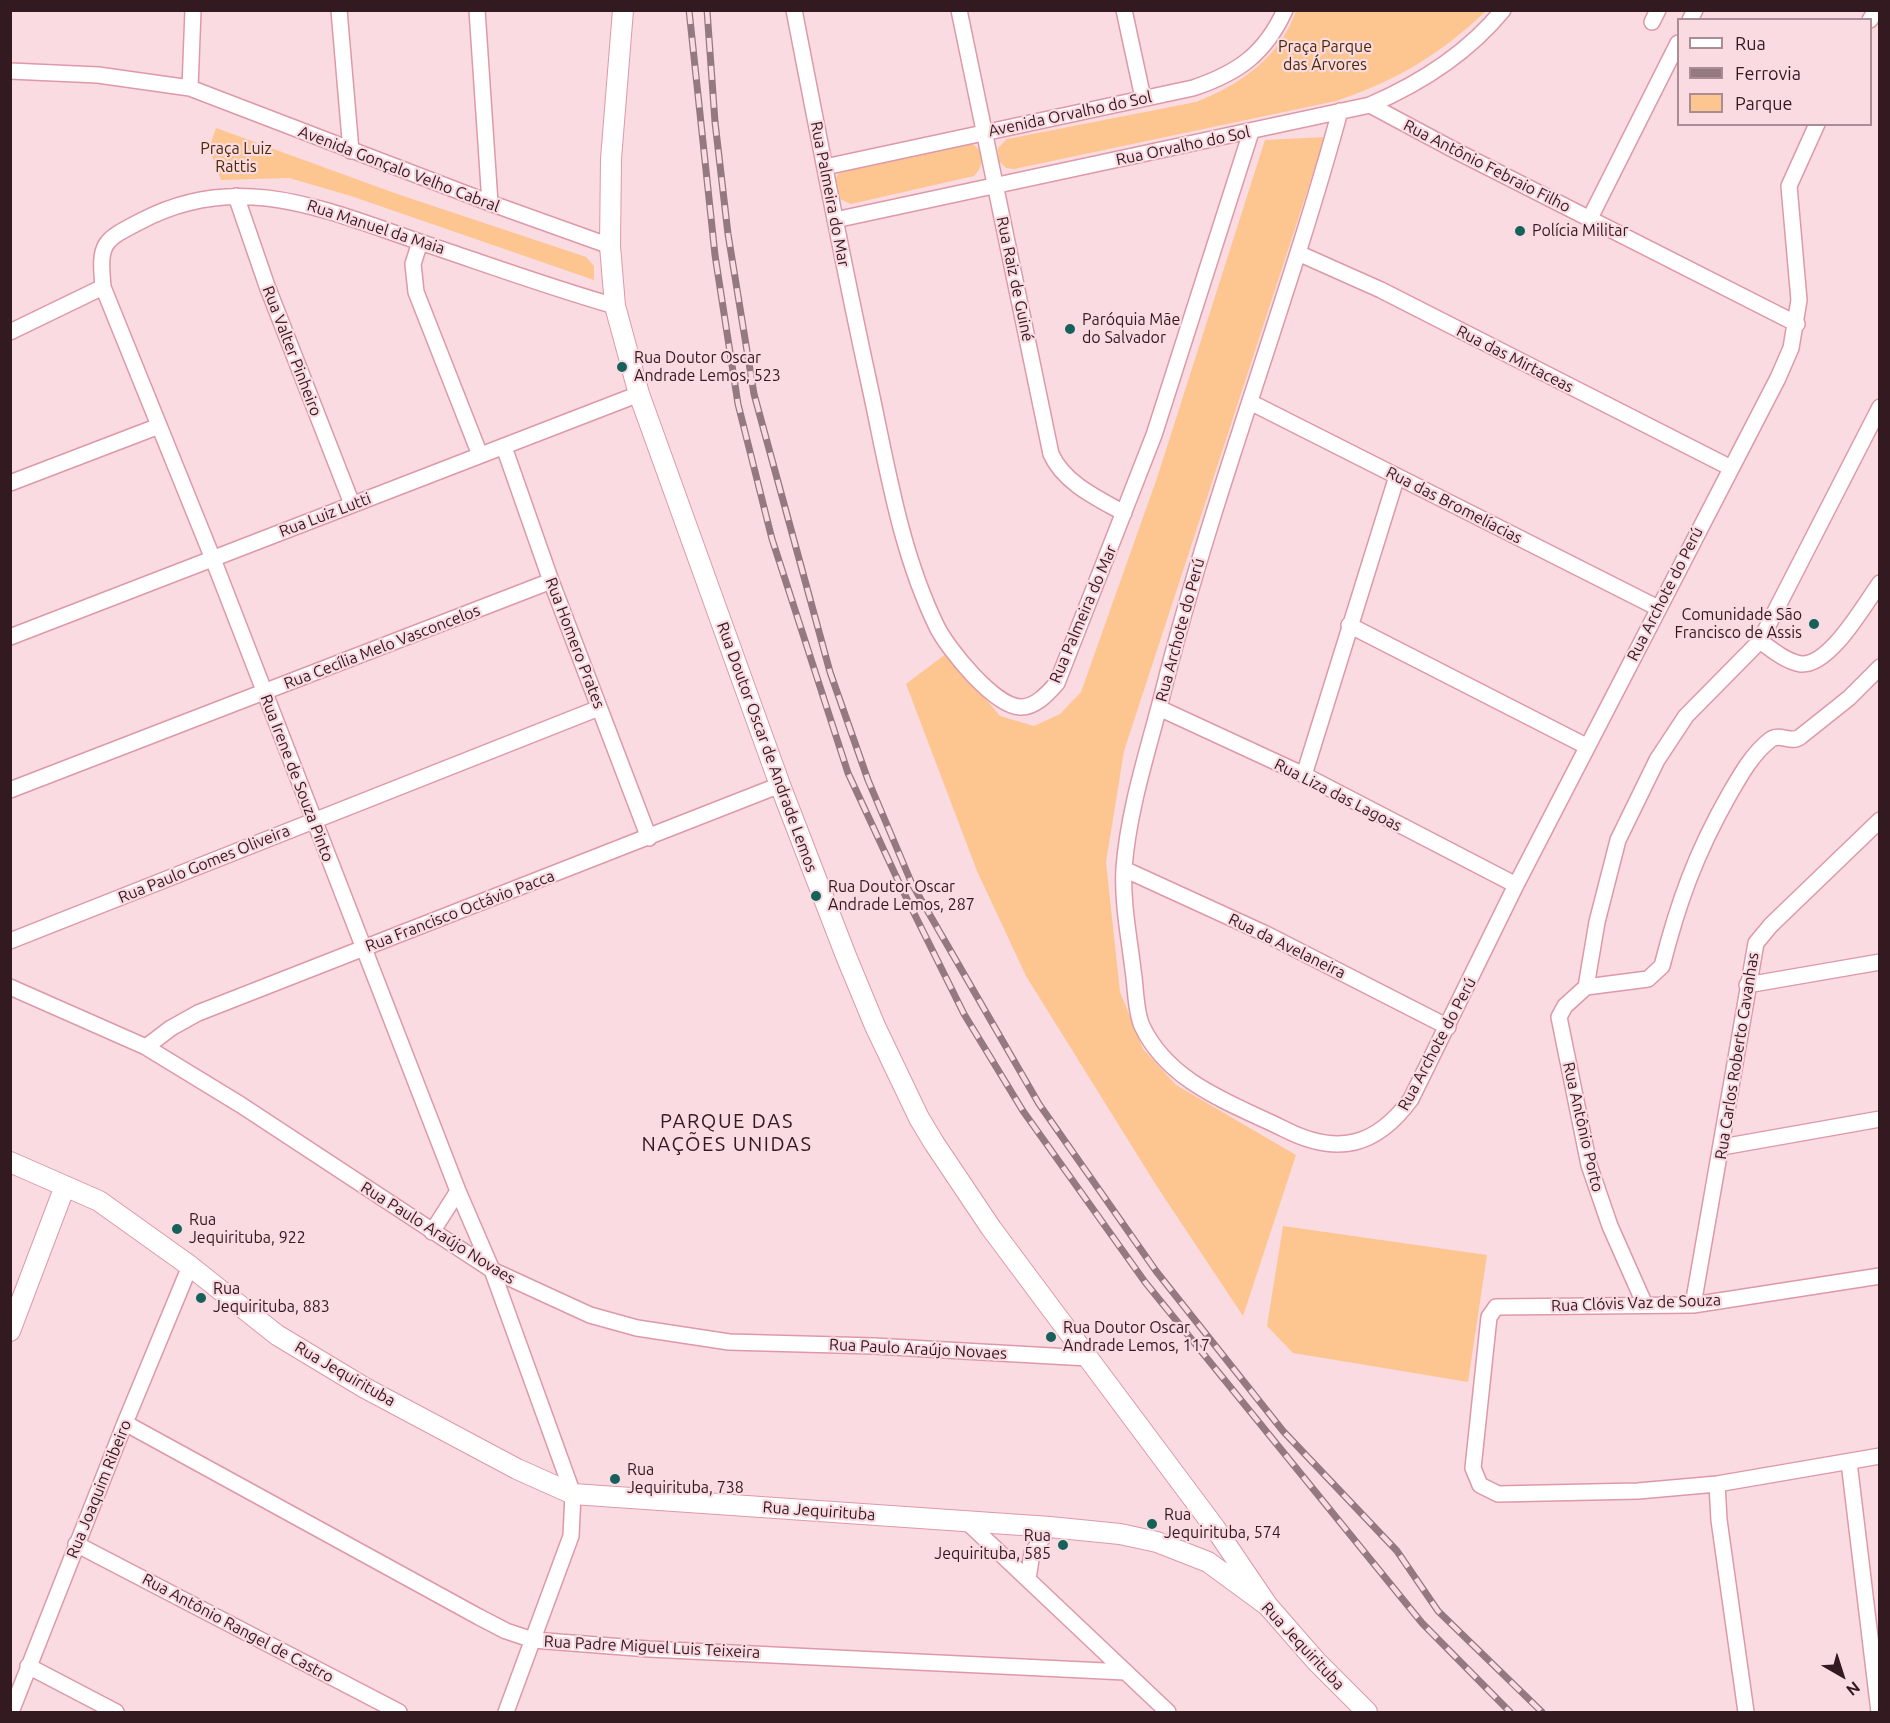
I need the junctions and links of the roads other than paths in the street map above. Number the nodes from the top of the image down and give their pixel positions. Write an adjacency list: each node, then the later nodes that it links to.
1 (193, 10): 12 (street)
2 (339, 10): 19 (street)
3 (477, 10): 23 (street)
4 (623, 10): 27 (street, Rua Doutor Oscar de Andrade Lemos)
5 (794, 10): 20 (street, Rua Palmeira do Mar)
6 (959, 10): 17 (street, Rua Raiz de Guiné)
7 (1124, 10): 13 (street)
8 (1285, 10): 13 (street, Avenida Orvalho do Sol)
9 (1503, 10): 14 (street, Rua Orvalho do Sol)
10 (1677, 45): 24 (street)
11 (10, 71): 12 (street, Avenida Gonçalo Velho Cabral)
12 (190, 88): 19 (street, Avenida Gonçalo Velho Cabral)
13 (1143, 98): 17 (street, Avenida Orvalho do Sol)
14 (1370, 105): 15 (street, Rua Orvalho do Sol); 24 (street, Rua Antônio Febraio Filho)
15 (1340, 111): 18 (street, Rua Orvalho do Sol); 28 (street, Rua Archote do Perú)
16 (1815, 126): 31 (street, Rua Archote do Perú)
17 (984, 132): 20 (street, Avenida Orvalho do Sol); 21 (street, Rua Raiz de Guiné)
18 (1251, 132): 21 (street, Rua Orvalho do Sol); 43 (street, Rua Palmeira do Mar)
19 (351, 151): 23 (street, Avenida Gonçalo Velho Cabral)
20 (825, 167): 25 (street, Rua Palmeira do Mar)
21 (995, 186): 25 (street, Rua Orvalho do Sol); 43 (street, Rua Raiz de Guiné)
22 (236, 196): 26 (street, Rua Manuel da Maia); 29 (street, Rua Manuel da Maia); 42 (street, Rua Valter Pinheiro)
23 (490, 204): 27 (street, Avenida Gonçalo Velho Cabral)
24 (1590, 218): 31 (street, Rua Antônio Febraio Filho)
25 (835, 220): 43 (street, Rua Palmeira do Mar)
26 (420, 242): 30 (street, Rua Manuel da Maia); 38 (street)
27 (610, 246): 30 (street, Rua Doutor Oscar de Andrade Lemos)
28 (1298, 253): 34 (street, Rua Archote do Perú); 39 (street, Rua das Mirtaceas)
29 (102, 287): 32 (street); 36 (street, Rua Irene de Souza Pinto)
30 (615, 306): 33 (street, Rua Doutor Oscar de Andrade Lemos)
31 (1797, 324): 39 (street, Rua Archote do Perú)
32 (10, 332)
33 (639, 394): 37 (street, Rua Luiz Lutti); 57 (street, Rua Doutor Oscar de Andrade Lemos)
34 (1250, 402): 40 (street, Rua das Bromelíacias); 54 (street, Rua Archote do Perú)
35 (1880, 407): 50 (street)
36 (159, 426): 41 (street); 44 (street, Rua Irene de Souza Pinto)
37 (504, 447): 38 (street, Rua Luiz Lutti); 45 (street, Rua Homero Prates)
38 (480, 455): 42 (street, Rua Luiz Lutti)
39 (1731, 468): 47 (street, Rua Archote do Perú)
40 (1397, 476): 47 (street, Rua das Bromelíacias); 48 (street)
41 (10, 483)
42 (352, 504): 44 (street, Rua Luiz Lutti)
43 (1124, 513)
44 (213, 559): 49 (street, Rua Luiz Lutti); 52 (street, Rua Irene de Souza Pinto)
45 (551, 581): 52 (street, Rua Cecília Melo Vasconcelos); 53 (street, Rua Homero Prates)
46 (1880, 583): 50 (street)
47 (1658, 608): 55 (street, Rua Archote do Perú)
48 (1349, 625): 55 (street); 56 (street)
49 (10, 637)
50 (1760, 642): 69 (street)
51 (1880, 667): 69 (street)
52 (264, 692): 58 (street, Rua Cecília Melo Vasconcelos); 60 (street, Rua Irene de Souza Pinto)
53 (599, 708): 60 (street, Rua Paulo Gomes Oliveira); 61 (street, Rua Homero Prates)
54 (1159, 708): 56 (street, Rua Liza das Lagoas); 62 (street, Rua Archote do Perú)
55 (1587, 746): 63 (street, Rua Archote do Perú)
56 (1304, 775): 63 (street, Rua Liza das Lagoas)
57 (780, 785): 61 (street, Rua Francisco Octávio Pacca); 84 (street, Rua Doutor Oscar de Andrade Lemos)
58 (10, 790)
59 (1880, 820): 67 (street, Rua Carlos Roberto Cavanhas)
60 (314, 821): 64 (street, Rua Paulo Gomes Oliveira); 65 (street, Rua Irene de Souza Pinto)
61 (649, 838): 65 (street, Rua Francisco Octávio Pacca)
62 (1124, 869): 70 (street, Rua da Avelaneira); 70 (street, Rua Archote do Perú)
63 (1516, 885): 70 (street, Rua Archote do Perú)
64 (10, 941)
65 (363, 948): 71 (street, Rua Francisco Octávio Pacca); 76 (street, Rua Irene de Souza Pinto)
66 (1880, 962): 67 (street)
67 (1747, 984): 73 (street, Rua Carlos Roberto Cavanhas)
68 (10, 987): 71 (street, Rua Paulo Araújo Novaes)
69 (1586, 987): 81 (street, Rua Antônio Porto)
70 (1448, 1028)
71 (146, 1047): 77 (street, Rua Paulo Araújo Novaes)
72 (1880, 1119): 73 (street)
73 (1722, 1147): 82 (street, Rua Carlos Roberto Cavanhas)
74 (10, 1162): 75 (street, Rua Jequirituba)
75 (65, 1186): 78 (street, Rua Jequirituba); 83 (street)
76 (458, 1191): 77 (street); 79 (street, Rua Irene de Souza Pinto)
77 (432, 1232): 79 (street, Rua Paulo Araújo Novaes)
78 (190, 1266): 85 (street, Rua Joaquim Ribeiro); 89 (street, Rua Jequirituba)
79 (492, 1269): 84 (street, Rua Paulo Araújo Novaes); 89 (street, Rua Irene de Souza Pinto)
80 (1880, 1276): 82 (street, Rua Clóvis Vaz de Souza)
81 (1645, 1305): 82 (street, Rua Clóvis Vaz de Souza); 88 (street, Rua Clóvis Vaz de Souza)
82 (1693, 1305)
83 (10, 1330)
84 (1088, 1358): 92 (street, Rua Doutor Oscar de Andrade Lemos)
85 (125, 1423): 93 (street, Rua Joaquim Ribeiro); 97 (street, Rua Padre Miguel Luis Teixeira)
86 (1880, 1456): 87 (street)
87 (1849, 1462): 88 (street); 107 (street)
88 (1717, 1484): 106 (street)
89 (573, 1494): 90 (street, Rua Jequirituba); 97 (street)
90 (965, 1520): 91 (street, Rua Jequirituba); 95 (street)
91 (1050, 1527): 94 (street, Rua Jequirituba); 95 (street)
92 (1215, 1528): 94 (street); 96 (street, Rua Doutor Oscar de Andrade Lemos)
93 (76, 1544): 98 (street, Rua Joaquim Ribeiro); 102 (street, Rua Antônio Rangel de Castro)
94 (1208, 1562): 96 (street, Rua Jequirituba)
95 (1028, 1579): 99 (street)
96 (1268, 1606): 105 (street, Rua Jequirituba)
97 (533, 1640): 99 (street, Rua Padre Miguel Luis Teixeira); 103 (street)
98 (28, 1666): 100 (street, Rua Joaquim Ribeiro); 101 (street)
99 (1125, 1672): 104 (street)
100 (11, 1713)
101 (116, 1713)
102 (399, 1713)
103 (506, 1713)
104 (1168, 1713)
105 (1367, 1713)
106 (1746, 1713)
107 (1879, 1713)

